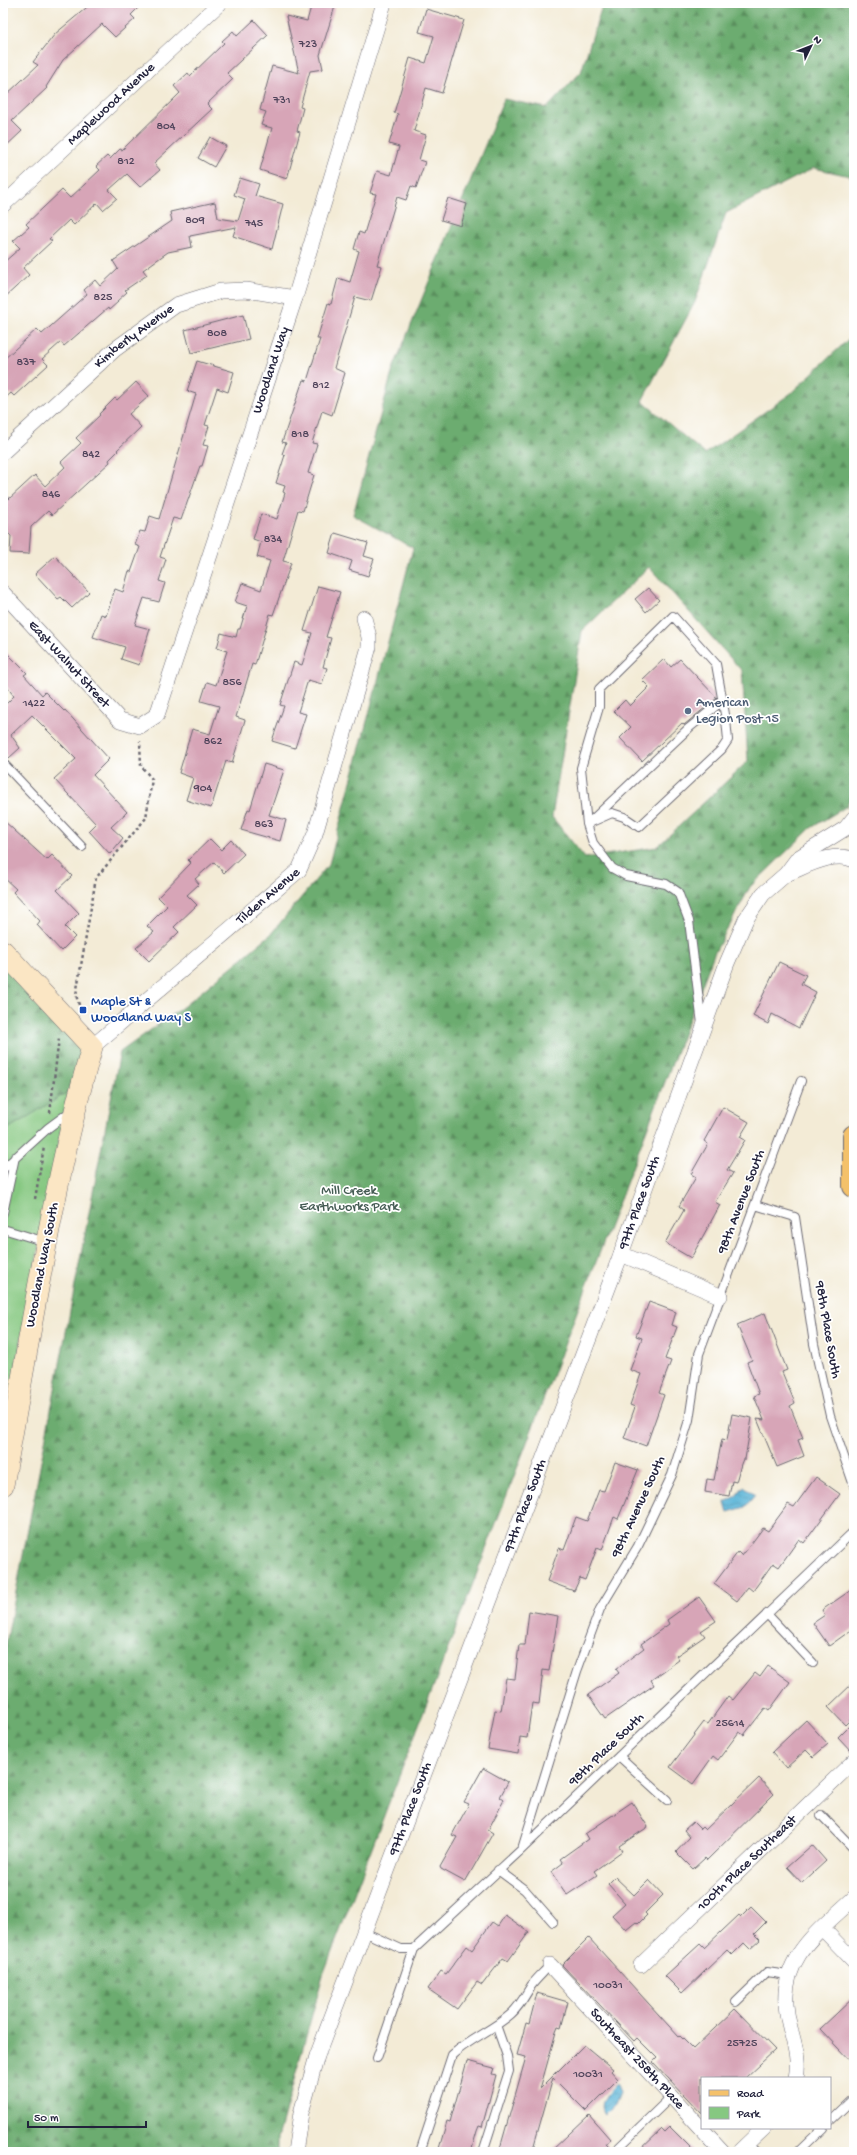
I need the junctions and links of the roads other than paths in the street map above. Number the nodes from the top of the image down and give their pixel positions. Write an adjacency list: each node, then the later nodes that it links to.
1 (220, 3): 3 (street, Maplewood Avenue)
2 (384, 3): 4 (street, Woodland Way)
3 (3, 205)
4 (295, 298): 5 (street, Kimberly Avenue); 9 (street, Woodland Way)
5 (3, 452)
6 (3, 594): 9 (street, East Walnut Street)
7 (364, 618): 18 (street, Tilden Avenue)
8 (722, 701): 12 (lane); 12 (lane); 12 (lane)
9 (140, 726)
10 (3, 763): 13 (lane)
11 (854, 818): 15 (street, 97th Place South)
12 (587, 824): 17 (lane)
13 (82, 847)
14 (854, 860): 15 (street, 97th Place South)
15 (786, 874): 17 (street, 97th Place South)
16 (3, 951): 18 (street)
17 (702, 1029): 29 (street, 97th Place South)
18 (92, 1047): 20 (street, Woodland Way South)
19 (801, 1081): 25 (lane, 98th Avenue South)
20 (74, 1109): 22 (lane); 28 (street, Woodland Way South)
21 (854, 1137): 24 (main road)
22 (15, 1157): 23 (lane); 26 (lane)
23 (3, 1168)
24 (854, 1186)
25 (755, 1205): 30 (lane, 98th Avenue South); 32 (lane, 98th Place South)
26 (3, 1213)
27 (3, 1229): 28 (lane)
28 (47, 1242): 31 (street, Woodland Way South)
29 (621, 1254): 30 (street); 46 (street, 97th Place South)
30 (720, 1296): 40 (lane, 98th Avenue South)
31 (3, 1485)
32 (854, 1486)
33 (854, 1531): 34 (lane, 98th Place South)
34 (768, 1614): 35 (lane); 36 (lane, 98th Place South)
35 (813, 1663)
36 (619, 1756): 38 (lane); 40 (lane, 98th Place South)
37 (854, 1761): 49 (street, 100th Place Southeast)
38 (667, 1800)
39 (821, 1816): 41 (lane)
40 (522, 1849): 42 (lane, 98th Place South)
41 (854, 1849)
42 (498, 1870): 44 (lane); 47 (lane, 98th Place South)
43 (854, 1898): 45 (street)
44 (553, 1922)
45 (822, 1928): 48 (street); 51 (street)
46 (364, 1932): 47 (lane); 64 (street, 97th Place South)
47 (414, 1949): 54 (lane)
48 (854, 1960)
49 (641, 1965)
50 (550, 1966): 53 (lane); 56 (street, Southeast 258th Place)
51 (788, 1975): 52 (lane); 55 (street)
52 (736, 2002)
53 (496, 2025): 65 (lane); 66 (lane)
54 (377, 2058)
55 (796, 2077)
56 (672, 2096): 59 (street, Southeast 258th Place); 67 (lane)
57 (854, 2098): 58 (lane)
58 (831, 2120)
59 (701, 2127)
60 (703, 2129): 68 (street, Southeast 258th Place)
61 (763, 2129): 63 (street)
62 (822, 2129): 69 (lane)
63 (747, 2150)
64 (295, 2152)
65 (420, 2152)
66 (483, 2152)
67 (614, 2152)
68 (724, 2152)
69 (798, 2152)

